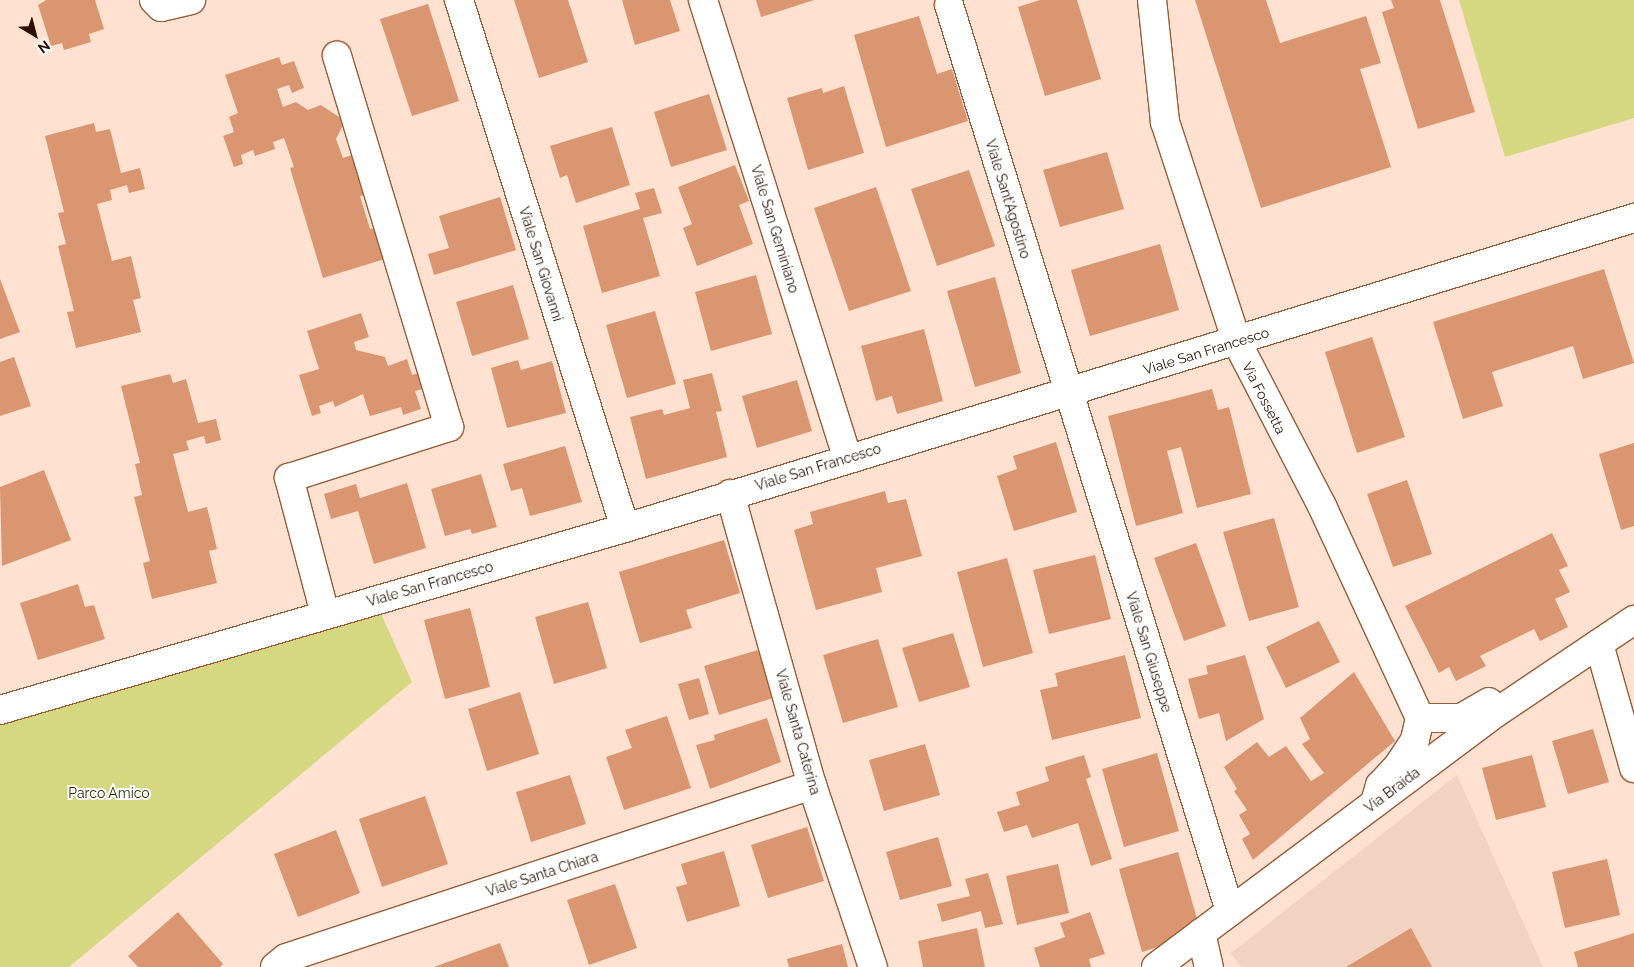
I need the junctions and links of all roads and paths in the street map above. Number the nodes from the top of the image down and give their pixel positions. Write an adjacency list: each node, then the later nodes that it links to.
1 (154, 0): 2 (street)
2 (191, 0)
3 (459, 0): 13 (street, Viale San Giovanni)
4 (703, 0): 11 (street, Viale San Geminiano)
5 (1152, 0): 9 (street, Via Fossetta)
6 (948, 5): 10 (street, Viale Sant'Agostino)
7 (337, 56): 14 (street)
8 (1634, 218): 9 (street, Viale San Francesco)
9 (1237, 342): 10 (street, Viale San Francesco); 19 (street, Via Fossetta)
10 (1068, 393): 11 (street, Viale San Francesco); 23 (street, Viale San Giuseppe)
11 (847, 458): 12 (street, Viale San Francesco)
12 (730, 494): 13 (street, Viale San Francesco); 21 (street, Viale Santa Caterina)
13 (625, 528): 14 (street, Viale San Francesco)
14 (326, 614): 18 (street, Viale San Francesco)
15 (1634, 620): 16 (street, Via Braida)
16 (1599, 644): 17 (street, Via Braida); 20 (street)
17 (1531, 689): 19 (street); 22 (street, Via Braida)
18 (1, 706)
19 (1420, 718): 22 (street)
20 (1634, 768)
21 (812, 785): 25 (street, Viale Santa Chiara); 26 (street, Viale Santa Caterina)
22 (1375, 803): 23 (street, Via Braida)
23 (1230, 912): 24 (street, Via Braida)
24 (1201, 933): 27 (street, Via Braida); 28 (street)
25 (275, 967)
26 (872, 967)
27 (1156, 967)
28 (1209, 967)

